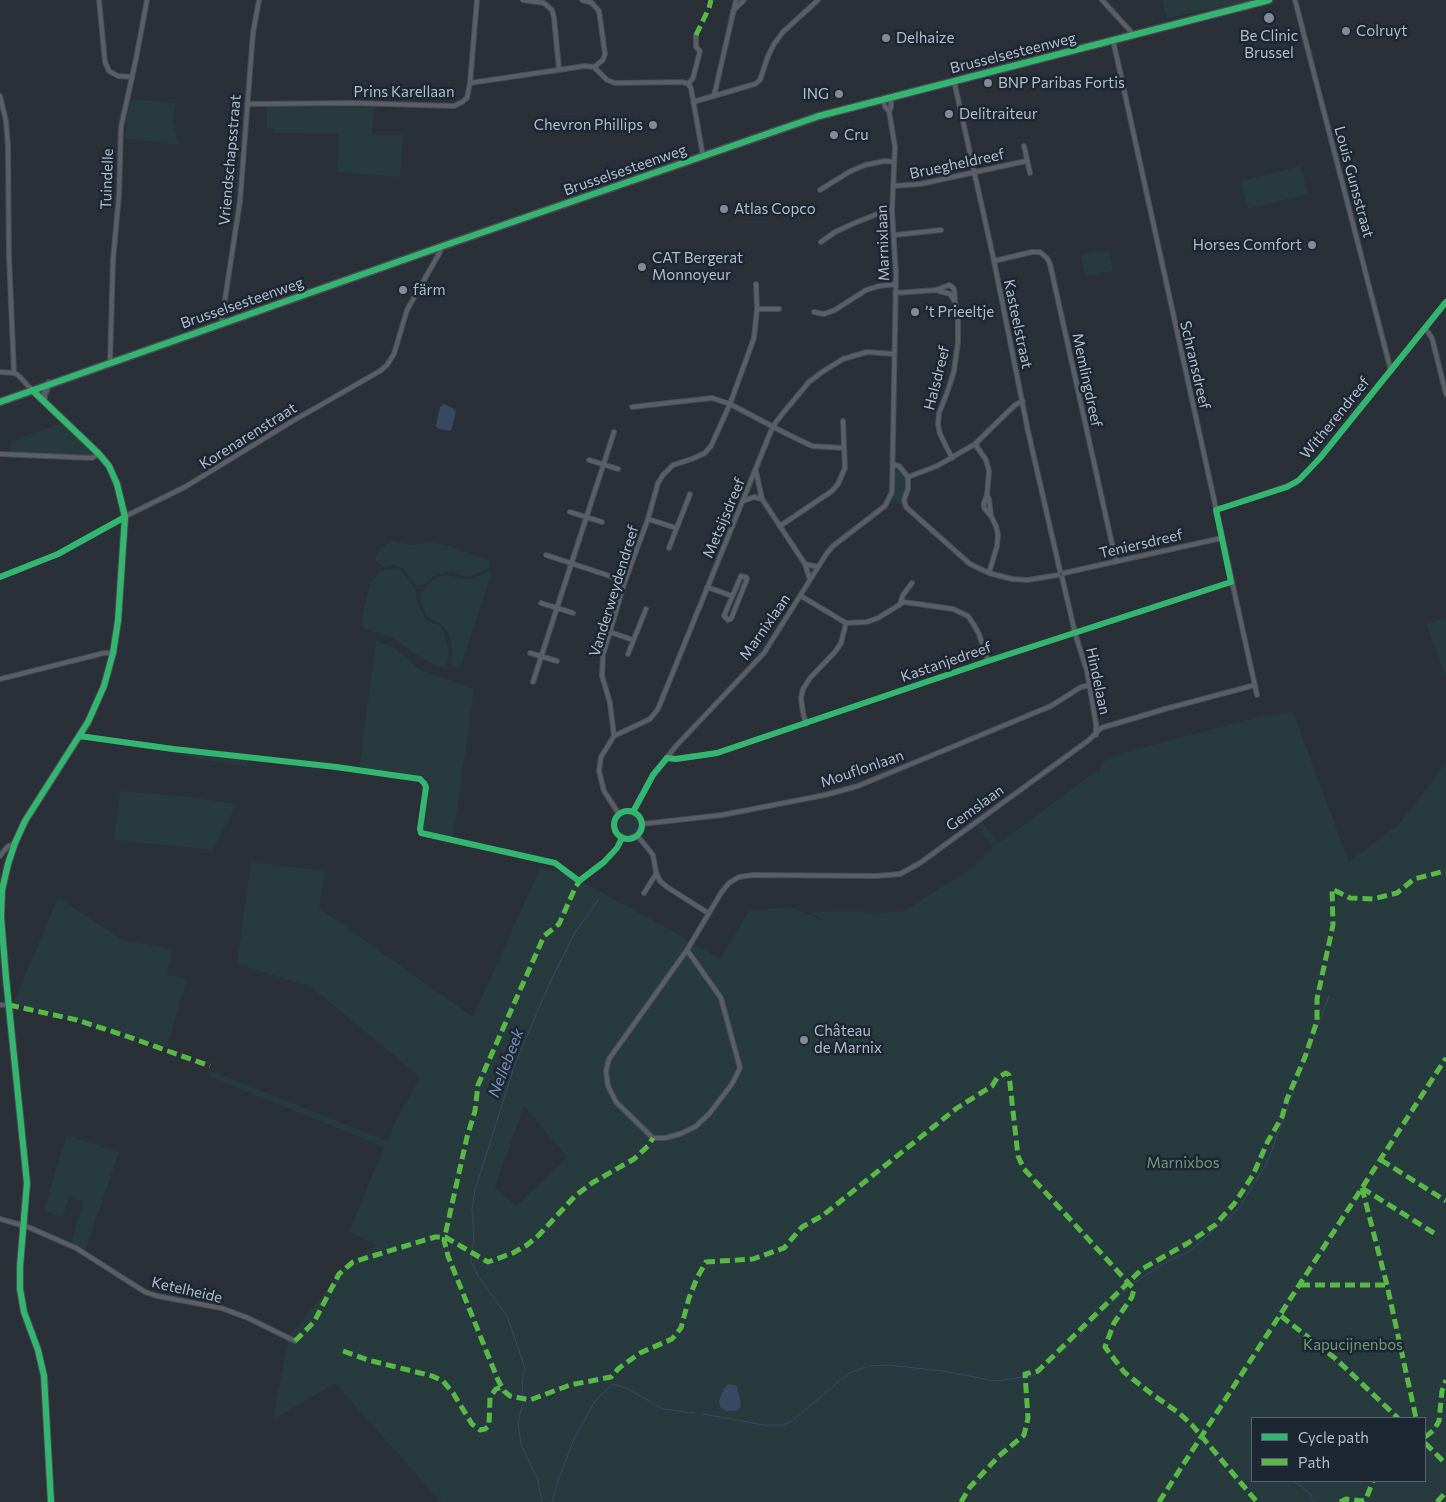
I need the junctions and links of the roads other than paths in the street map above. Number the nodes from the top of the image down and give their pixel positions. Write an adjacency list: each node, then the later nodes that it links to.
1 (99, 0): 22 (street)
2 (146, 0): 22 (street, Tuindelle)
3 (259, 0): 31 (street, Vriendschapsstraat)
4 (477, 0): 24 (street)
5 (523, 0): 6 (street)
6 (528, 0): 21 (street)
7 (582, 0): 20 (street)
8 (736, 0): 16 (street)
9 (744, 0): 16 (street)
10 (818, 0): 27 (street)
11 (1102, 0): 15 (street)
12 (1110, 0): 15 (street)
13 (1269, 0): 18 (main road, Brusselsesteenweg)
14 (1295, 0): 60 (street, Louis Gunsstraat)
15 (1106, 4): 18 (street)
16 (733, 11): 27 (street)
17 (696, 34): 25 (street)
18 (1134, 35): 19 (main road, Brusselsesteenweg)
19 (1113, 40): 23 (main road, Brusselsesteenweg); 90 (street, Schransdreef)
20 (594, 67): 21 (street, Prins Karellaan); 25 (street)
21 (560, 69): 24 (street, Prins Karellaan)
22 (132, 78): 59 (street, Tuindelle)
23 (954, 81): 28 (main road, Brusselsesteenweg); 37 (street, Kasteelstraat)
24 (470, 83): 31 (street, Prins Karellaan)
25 (688, 84): 30 (street)
26 (0, 96): 62 (street)
27 (714, 96): 30 (street)
28 (891, 97): 29 (main road, Brusselsesteenweg); 32 (street, Marnixlaan)
29 (882, 99): 32 (street, Marnixlaan); 34 (main road, Brusselsesteenweg)
30 (694, 102): 34 (street)
31 (247, 104): 56 (street, Vriendschapsstraat)
32 (890, 111): 36 (street, Marnixlaan)
33 (1024, 146): 35 (street, Bruegheldreef)
34 (703, 156): 45 (main road, Brusselsesteenweg)
35 (1026, 161): 37 (street, Bruegheldreef); 38 (street, Bruegheldreef)
36 (894, 162): 39 (street, Marnixlaan); 40 (street)
37 (974, 172): 39 (street, Bruegheldreef); 46 (street, Kasteelstraat)
38 (1030, 173)
39 (893, 186): 41 (street, Marnixlaan)
40 (820, 190)
41 (892, 211): 43 (street, Marnixlaan); 44 (street)
42 (941, 230): 43 (street)
43 (895, 235): 48 (street, Marnixlaan)
44 (820, 242)
45 (440, 247): 56 (main road, Brusselsesteenweg); 92 (street, Korenarenstraat)
46 (994, 261): 68 (street, Kasteelstraat); 101 (street, Memlingdreef)
47 (756, 284): 53 (street, Vanderweydendreef)
48 (896, 284): 50 (street, Marnixlaan); 55 (street)
49 (936, 290): 50 (street, Halsdreef); 51 (street); 51 (street, Halsdreef)
50 (895, 294): 58 (street, Marnixlaan)
51 (955, 302): 79 (street, Halsdreef)
52 (1446, 302): 57 (street, Witherendreef)
53 (757, 309): 54 (street); 69 (street, Vanderweydendreef)
54 (779, 310)
55 (814, 312)
56 (224, 323): 59 (main road, Brusselsesteenweg)
57 (1425, 328): 60 (street, Witherendreef); 65 (street)
58 (894, 354): 72 (street, Metsijsdreef); 82 (street, Marnixlaan)
59 (110, 362): 63 (main road, Brusselsesteenweg)
60 (1391, 370): 74 (street, Witherendreef)
61 (0, 372): 62 (street)
62 (14, 373): 64 (street)
63 (49, 383): 64 (main road, Brusselsesteenweg); 66 (street)
64 (32, 390): 66 (street); 67 (main road, Brusselsesteenweg)
65 (1446, 394)
66 (44, 401): 78 (street)
67 (0, 402)
68 (1022, 402): 75 (street); 106 (street, Kasteelstraat)
69 (730, 404): 70 (street); 72 (street); 94 (street, Vanderweydendreef)
70 (632, 407)
71 (843, 420): 76 (street)
72 (773, 426): 76 (street); 84 (street, Metsijsdreef)
73 (614, 432): 81 (street)
74 (1332, 443)
75 (976, 444): 79 (street); 105 (street)
76 (844, 448): 96 (street)
77 (0, 454): 78 (street)
78 (99, 454): 92 (street)
79 (952, 458): 85 (street)
80 (589, 460): 81 (street)
81 (604, 464): 83 (street); 93 (street)
82 (893, 464): 85 (street); 104 (street, Marnixlaan)
83 (618, 469)
84 (756, 471): 88 (street); 89 (street, Metsijsdreef)
85 (908, 477): 105 (street, Teniersdreef)
86 (1296, 483): 90 (street)
87 (690, 494): 97 (street)
88 (762, 499): 89 (street); 96 (street)
89 (743, 500): 112 (street, Metsijsdreef)
90 (1216, 510): 98 (street, Schransdreef)
91 (570, 512): 93 (street)
92 (125, 517): 107 (street, Korenarenstraat); 124 (street)
93 (587, 517): 95 (street); 102 (street)
94 (648, 519): 97 (street); 109 (street, Vanderweydendreef)
95 (602, 522)
96 (780, 526): 103 (street)
97 (676, 528): 99 (street)
98 (1222, 538): 101 (street, Teniersdreef); 111 (street, Schransdreef)
99 (669, 548)
100 (546, 555): 102 (street)
101 (1116, 562): 106 (street, Teniersdreef)
102 (572, 564): 109 (street); 117 (street)
103 (805, 564): 104 (street); 108 (street)
104 (818, 567): 108 (street, Marnixlaan)
105 (989, 573): 106 (street, Teniersdreef)
106 (1061, 574): 122 (street, Kasteelstraat)
107 (0, 577)
108 (810, 580): 114 (street, Marnixlaan)
109 (626, 581): 121 (street, Vanderweydendreef)
110 (912, 582): 116 (street)
111 (1231, 582): 122 (street, Kastanjedreef); 133 (street, Schransdreef)
112 (707, 586): 113 (street); 138 (street, Metsijsdreef)
113 (732, 596): 113 (street)
114 (801, 596): 120 (street); 140 (street, Marnixlaan)
115 (541, 602): 117 (street)
116 (900, 604): 120 (street); 129 (street)
117 (557, 608): 119 (street); 127 (street)
118 (646, 609): 123 (street)
119 (573, 612)
120 (846, 623): 135 (street)
121 (610, 632): 123 (street); 138 (street, Vanderweydendreef)
122 (1075, 633): 129 (street, Kastanjedreef); 132 (street, Hindelaan)
123 (634, 640): 126 (street)
124 (114, 653): 130 (street); 137 (street)
125 (530, 653): 127 (street)
126 (628, 654)
127 (542, 656): 128 (street); 131 (street)
128 (557, 661)
129 (988, 661): 135 (street, Kastanjedreef)
130 (0, 679)
131 (533, 682)
132 (1090, 685): 136 (street, Hindelaan); 143 (street, Mouflonlaan)
133 (1255, 685): 134 (street, Schransdreef); 136 (street, Gemslaan)
134 (1257, 695)
135 (806, 724): 140 (street, Kastanjedreef)
136 (1096, 734): 149 (street, Gemslaan)
137 (79, 736): 139 (street); 145 (street)
138 (614, 736): 142 (street)
139 (173, 749)
140 (667, 758): 141 (street, Marnixlaan)
141 (633, 812): 142 (street); 143 (street)
142 (619, 814): 144 (street)
143 (642, 824): 144 (street)
144 (637, 835): 147 (street)
145 (15, 843): 146 (street); 152 (street)
146 (0, 856)
147 (656, 874): 148 (street); 149 (street)
148 (644, 893)
149 (708, 913): 150 (street, Gemslaan)
150 (687, 950): 150 (street, Gemslaan)
151 (0, 1005): 152 (street)
152 (9, 1005): 154 (street)
153 (0, 1219): 154 (street, Ketelheide)
154 (24, 1226): 155 (street, Ketelheide); 156 (street)
155 (295, 1341)
156 (51, 1502)

